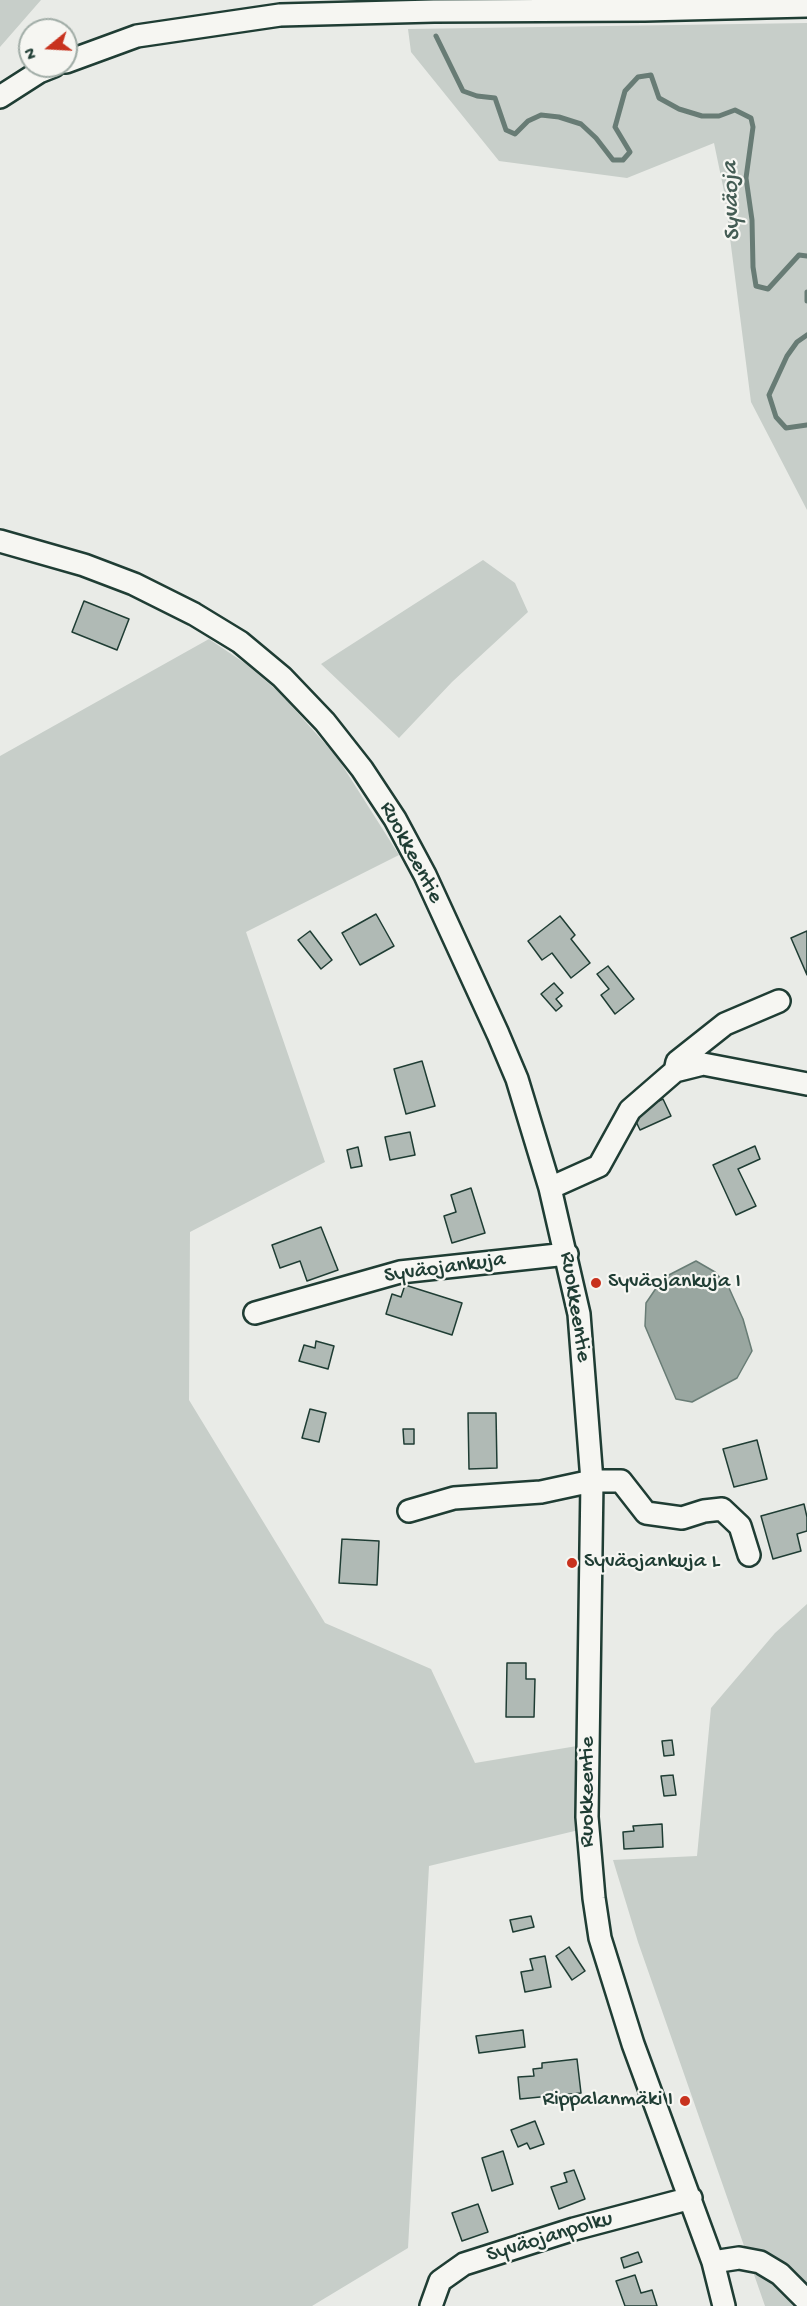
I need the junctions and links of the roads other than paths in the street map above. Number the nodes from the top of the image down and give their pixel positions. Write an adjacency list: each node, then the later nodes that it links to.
1 (807, 6): 2 (street)
2 (78, 58)
3 (30, 78): 4 (street)
4 (0, 97)
5 (0, 541): 9 (street, Ruokkeentie)
6 (779, 1000): 7 (street)
7 (675, 1071): 8 (street); 9 (street)
8 (807, 1083)
9 (550, 1188): 10 (street, Ruokkeentie)
10 (567, 1254): 11 (street, Syväojankuja); 12 (street, Ruokkeentie)
11 (255, 1313)
12 (592, 1481): 13 (street); 14 (street); 15 (street, Ruokkeentie)
13 (408, 1511)
14 (749, 1555)
15 (691, 2198): 16 (street, Ruokkeentie); 18 (street, Syväojanpolku)
16 (713, 2262): 17 (street); 19 (street, Ruokkeentie)
17 (807, 2301)
18 (431, 2306)
19 (724, 2306)

